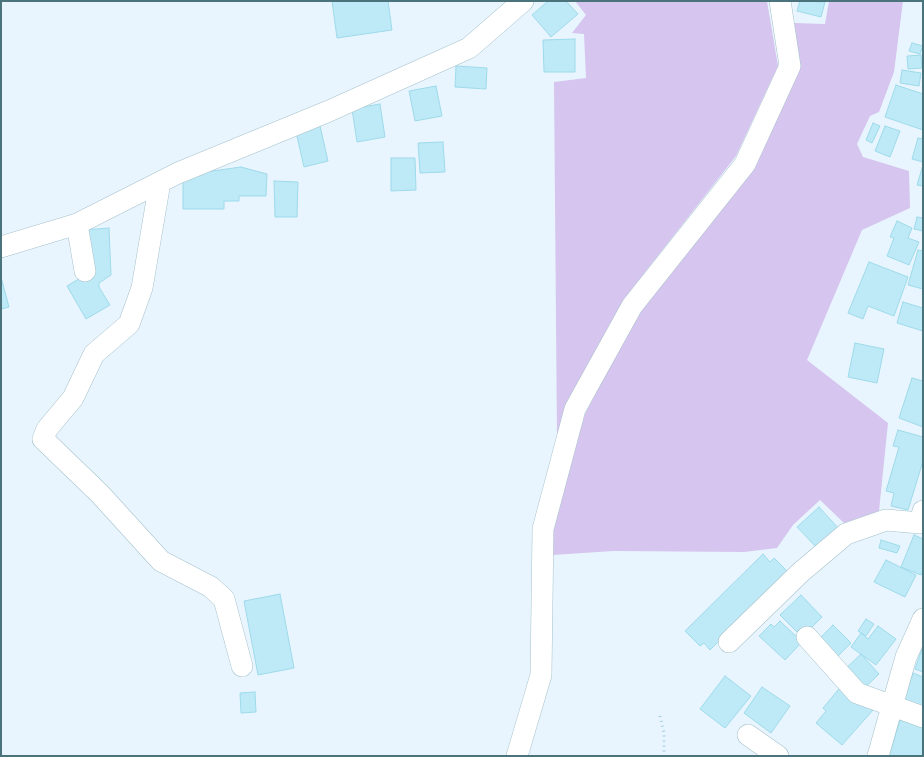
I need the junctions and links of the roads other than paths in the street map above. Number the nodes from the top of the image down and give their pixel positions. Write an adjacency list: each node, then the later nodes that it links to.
1 (524, 1): 3 (street)
2 (780, 1): 15 (street)
3 (160, 182): 4 (street); 11 (street)
4 (77, 224): 5 (street); 6 (street)
5 (1, 247)
6 (85, 271)
7 (923, 512): 10 (street)
8 (923, 619): 12 (street)
9 (807, 637): 12 (street)
10 (729, 642)
11 (242, 666)
12 (891, 705): 13 (street); 17 (street)
13 (923, 717)
14 (748, 735): 16 (street)
15 (518, 756)
16 (778, 756)
17 (878, 756)

